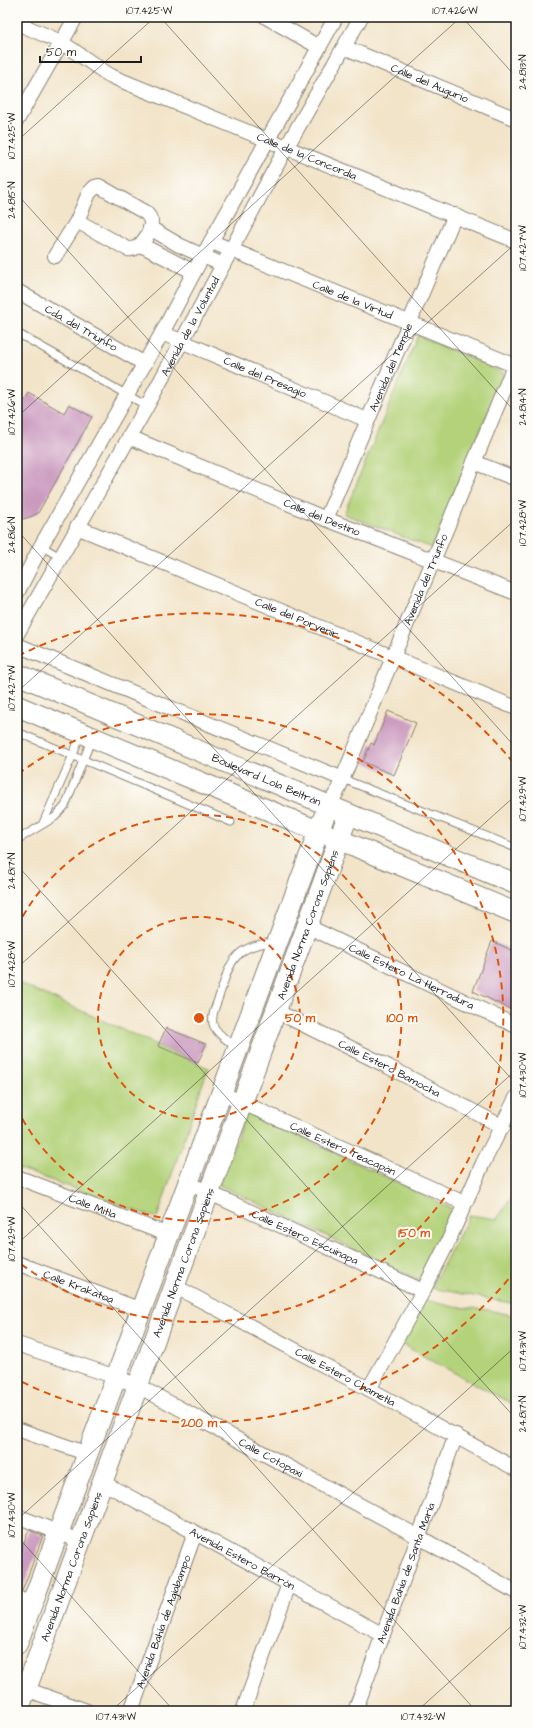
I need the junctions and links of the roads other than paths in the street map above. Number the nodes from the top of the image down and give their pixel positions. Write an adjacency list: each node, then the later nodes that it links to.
1 (76, 17): 6 (street)
2 (266, 17): 7 (street)
3 (336, 17): 7 (street, Avenida de la Voluntad)
4 (361, 17): 8 (street, Avenida de la Voluntad)
5 (17, 23): 6 (street, Calle de la Concordia)
6 (61, 42): 9 (street); 11 (street, Calle de la Concordia)
7 (319, 47): 11 (street, Avenida de la Voluntad)
8 (344, 47): 10 (street, Calle del Augurio); 12 (street, Avenida de la Voluntad)
9 (17, 120)
10 (516, 120)
11 (267, 140): 12 (street, Calle de la Concordia); 17 (street, Avenida de la Voluntad)
12 (286, 148): 13 (street, Calle de la Concordia); 20 (street, Avenida de la Voluntad)
13 (455, 215): 16 (street, Calle de la Concordia); 27 (street, Avenida del Temple)
14 (77, 221): 15 (street); 18 (street); 21 (street)
15 (150, 228): 18 (street); 19 (street)
16 (516, 241)
17 (212, 242): 20 (street, Calle de la Virtud); 22 (street, Avenida de la Voluntad)
18 (141, 245): 23 (street)
19 (179, 245): 22 (street); 23 (street)
20 (232, 250): 24 (street, Avenida de la Voluntad); 27 (street, Calle de la Virtud)
21 (55, 256)
22 (203, 257): 24 (street); 25 (street, Avenida de la Voluntad)
23 (172, 260): 25 (street)
24 (223, 266): 30 (street, Avenida de la Voluntad)
25 (194, 272): 29 (street, Avenida de la Voluntad)
26 (17, 291): 31 (street, Cda. del Triunfo)
27 (409, 323): 32 (street, Calle de la Virtud); 35 (street, Avenida del Temple)
28 (17, 333): 33 (lane)
29 (162, 334): 30 (street, Calle del Presagio); 31 (street, Avenida de la Voluntad)
30 (182, 343): 34 (street, Avenida de la Voluntad); 35 (street, Calle del Presagio)
31 (145, 364): 33 (street, Avenida de la Voluntad)
32 (515, 366): 37 (street, Avenida del Triunfo)
33 (127, 395): 34 (lane); 41 (street, Avenida de la Voluntad)
34 (147, 406): 36 (street, Avenida de la Voluntad)
35 (367, 420): 39 (street, Avenida del Temple)
36 (129, 437): 39 (street, Calle del Destino); 40 (street, Avenida de la Voluntad)
37 (474, 462): 38 (street); 43 (street, Avenida del Triunfo)
38 (516, 479)
39 (326, 518): 43 (street, Calle del Destino)
40 (77, 527): 42 (street, Avenida de la Voluntad); 48 (street, Calle del Porvenir)
41 (41, 546): 42 (lane); 44 (street, Avenida de la Voluntad)
42 (60, 557): 46 (street, Avenida de la Voluntad)
43 (433, 560): 45 (street, Calle del Destino); 48 (street, Avenida del Triunfo)
44 (17, 593)
45 (516, 593)
46 (17, 634)
47 (17, 645): 56 (street)
48 (393, 657): 51 (street, Calle del Porvenir); 56 (street, Avenida del Triunfo)
49 (17, 674): 57 (street, Boulevard Lola Beltrán)
50 (17, 706): 53 (street)
51 (516, 708)
52 (17, 732): 54 (lane)
53 (87, 735): 54 (lane); 55 (lane); 61 (street)
54 (73, 755): 55 (lane); 60 (lane)
55 (84, 760): 59 (lane); 60 (lane)
56 (342, 778): 57 (street, Avenida del Triunfo); 64 (lane)
57 (332, 799): 58 (street, Boulevard Lola Beltrán); 61 (street, Avenida Norma Corona Sapiens)
58 (348, 815): 63 (street, Avenida Norma Corona Sapiens); 65 (street, Boulevard Lola Beltrán)
59 (231, 822)
60 (43, 823): 62 (lane)
61 (318, 832): 63 (street); 68 (street, Avenida Norma Corona Sapiens)
62 (17, 840)
63 (338, 840): 66 (street); 67 (street, Avenida Norma Corona Sapiens)
64 (516, 848)
65 (516, 884)
66 (516, 913)
67 (307, 926): 69 (street, Avenida Norma Corona Sapiens); 70 (street, Calle Estero La Herradura)
68 (277, 942): 71 (street, Avenida Norma Corona Sapiens); 71 (lane)
69 (276, 1011): 74 (street, Avenida Norma Corona Sapiens); 75 (street, Calle Estero Bamocha)
70 (516, 1026)
71 (238, 1048): 72 (street, Avenida Norma Corona Sapiens)
72 (221, 1093): 74 (street, Calle Estero Teacapán); 77 (street, Avenida Norma Corona Sapiens)
73 (516, 1098): 75 (street)
74 (242, 1103): 78 (street, Avenida Norma Corona Sapiens); 79 (street, Calle Estero Teacapán)
75 (502, 1127): 79 (street)
76 (17, 1177): 80 (street, Calle Mitla)
77 (188, 1183): 78 (street, Calle Estero Escuinapa); 80 (street, Avenida Norma Corona Sapiens)
78 (209, 1192): 82 (street, Avenida Norma Corona Sapiens); 83 (street, Calle Estero Escuinapa)
79 (464, 1204): 83 (street)
80 (169, 1235): 84 (street, Avenida Norma Corona Sapiens)
81 (17, 1263): 84 (street, Calle Krakatoa)
82 (174, 1286): 87 (street, Avenida Norma Corona Sapiens); 88 (street, Calle Estero Chametla)
83 (423, 1291): 88 (street)
84 (141, 1310): 86 (street, Avenida Norma Corona Sapiens)
85 (17, 1344): 86 (street, Calle Cotopaxi)
86 (116, 1378): 87 (street, Calle Cotopaxi); 91 (street, Avenida Norma Corona Sapiens)
87 (138, 1386): 93 (street, Avenida Norma Corona Sapiens); 97 (street, Calle Cotopaxi)
88 (369, 1389): 90 (street, Calle Estero Chametla)
89 (17, 1429): 91 (street)
90 (456, 1435): 92 (street, Calle Estero Chametla); 97 (street, Avenida Bahía de Santa María)
91 (88, 1454): 95 (street, Avenida Norma Corona Sapiens)
92 (516, 1469)
93 (102, 1482): 96 (street, Avenida Estero Barrón); 98 (street, Avenida Norma Corona Sapiens)
94 (17, 1516): 95 (street)
95 (58, 1533): 98 (street); 101 (street, Avenida Norma Corona Sapiens)
96 (195, 1533): 99 (street, Avenida Estero Barrón); 107 (street, Avenida Bahía de Agiabampo)
97 (418, 1537): 100 (street, Calle Cotopaxi); 102 (street, Avenida Bahía de Santa María)
98 (80, 1541): 104 (street, Avenida Norma Corona Sapiens)
99 (289, 1584): 102 (street, Avenida Estero Barrón); 108 (street)
100 (516, 1592)
101 (25, 1601): 103 (street, Avenida Norma Corona Sapiens)
102 (383, 1634): 109 (street, Avenida Bahía de Santa María)
103 (17, 1644)
104 (22, 1688): 105 (street, Avenida Norma Corona Sapiens); 106 (street)
105 (18, 1711)
106 (87, 1711)
107 (131, 1711)
108 (243, 1711)
109 (355, 1711)

